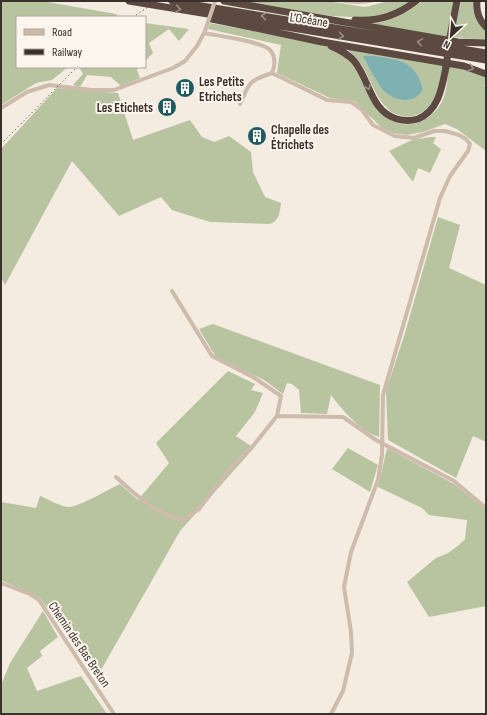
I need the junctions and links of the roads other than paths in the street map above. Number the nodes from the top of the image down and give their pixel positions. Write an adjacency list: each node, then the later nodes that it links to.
1 (129, 1): 10 (highway, L’Océane, one-way to 10)
2 (172, 1): 16 (highway, L’Océane, one-way to 2)
3 (215, 1): 13 (street, bridge)
4 (224, 1): 11 (highway)
5 (344, 1): 6 (street)
6 (371, 1)
7 (416, 1): 11 (highway)
8 (457, 1): 14 (highway, one-way to 8, bridge)
9 (477, 1): 12 (highway)
10 (192, 12): 14 (highway); 17 (highway, L’Océane, one-way to 17)
11 (304, 16): 15 (highway)
12 (486, 27)
13 (205, 31): 18 (street); 21 (street)
14 (322, 42): 19 (highway, one-way to 19)
15 (486, 43)
16 (486, 53)
17 (486, 60)
18 (272, 74): 20 (street); 24 (street)
19 (486, 74)
20 (240, 104)
21 (1, 108)
22 (172, 291): 23 (street)
23 (277, 416): 24 (street); 25 (street)
24 (382, 443): 26 (street); 29 (street)
25 (116, 477)
26 (486, 508)
27 (1, 582): 28 (street, Chemin des Bas Breton)
28 (114, 714)
29 (331, 714)

